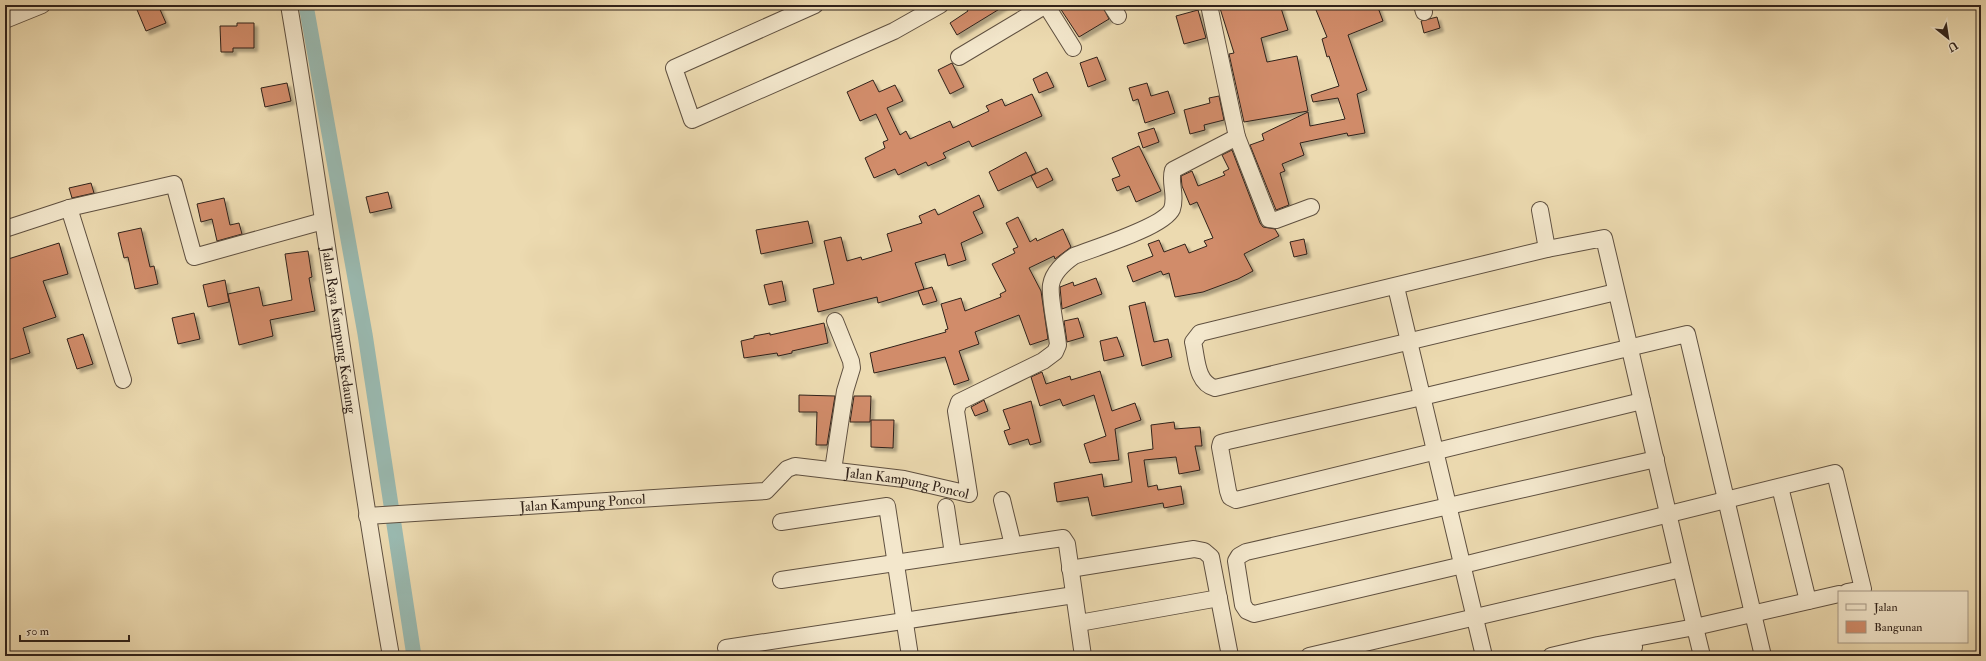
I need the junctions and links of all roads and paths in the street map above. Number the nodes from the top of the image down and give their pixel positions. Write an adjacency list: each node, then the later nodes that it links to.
1 (42, 5): 7 (street)
2 (289, 5): 14 (street, Jalan Raya Kampung Kedaung)
3 (815, 5): 4 (street)
4 (940, 5)
5 (1046, 5): 8 (street); 9 (street)
6 (1209, 5): 10 (street)
7 (5, 20)
8 (1073, 48)
9 (959, 57)
10 (1237, 137): 11 (street); 27 (street, Jalan Kampung Poncol)
11 (1311, 207)
12 (69, 208): 14 (street); 15 (street); 22 (street)
13 (1540, 210): 16 (street)
14 (323, 221): 34 (street, Jalan Raya Kampung Kedaung)
15 (5, 229)
16 (1547, 249): 17 (street); 18 (street)
17 (1396, 287): 20 (street); 20 (street)
18 (1616, 292): 20 (street); 21 (street)
19 (835, 321): 27 (street)
20 (1409, 341): 23 (street)
21 (1630, 348): 23 (street); 24 (street); 30 (street)
22 (123, 380)
23 (1422, 397): 25 (street); 25 (street)
24 (1642, 401): 25 (street); 26 (street)
25 (1436, 452): 31 (street)
26 (1656, 459): 31 (street); 33 (street)
27 (833, 470): 34 (street, Jalan Kampung Poncol)
28 (1780, 487): 30 (street); 43 (street); 47 (street)
29 (1002, 500): 36 (street)
30 (1726, 500): 33 (street); 48 (street)
31 (1448, 506): 39 (street); 39 (street)
32 (946, 507): 37 (street)
33 (1668, 514): 39 (street); 40 (street)
34 (372, 516): 54 (street, Jalan Raya Kampung Kedaung)
35 (780, 522): 38 (street)
36 (1013, 545): 37 (street); 41 (street)
37 (953, 554): 38 (street)
38 (897, 563): 42 (street); 50 (street)
39 (1462, 565): 49 (street)
40 (1681, 569): 49 (street); 52 (street)
41 (1070, 570): 45 (street); 46 (street)
42 (781, 580)
43 (1851, 591)
44 (1838, 594): 47 (street)
45 (1074, 595): 50 (street); 51 (street)
46 (1219, 598): 51 (street); 57 (street)
47 (1808, 601): 48 (street)
48 (1753, 613): 52 (street); 63 (street)
49 (1475, 617): 58 (street); 59 (street)
50 (906, 622): 53 (street); 55 (street)
51 (1079, 623): 56 (street)
52 (1695, 626): 60 (street); 61 (street); 62 (street)
53 (734, 650)
54 (391, 656)
55 (910, 656)
56 (1080, 656)
57 (1230, 656)
58 (1309, 656)
59 (1484, 656)
60 (1551, 656)
61 (1605, 656)
62 (1702, 656)
63 (1763, 656)

